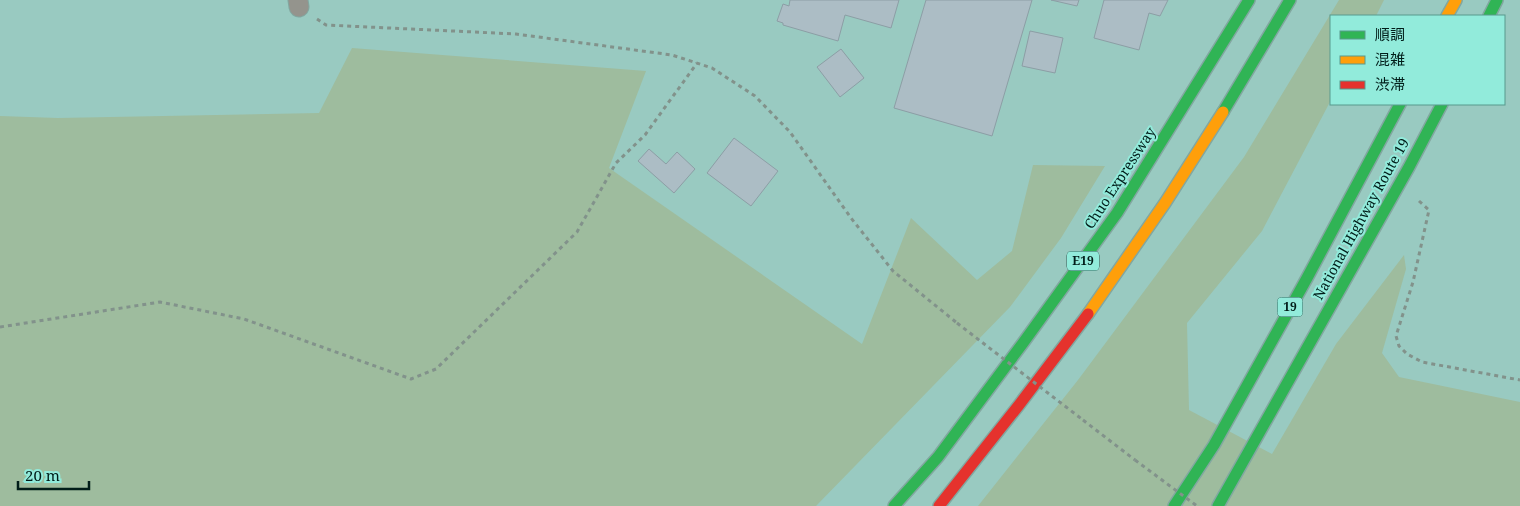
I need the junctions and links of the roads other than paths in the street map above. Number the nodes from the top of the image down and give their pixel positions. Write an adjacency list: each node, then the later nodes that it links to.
1 (1249, 0): 9 (highway, Chuo Expressway / E19)
2 (1290, 0): 10 (highway, E19)
3 (1456, 0): 5 (highway)
4 (1497, 0): 6 (highway)
5 (1448, 15)
6 (1490, 15)
7 (1399, 105): 11 (highway, National Highway Route 19 / 19)
8 (1441, 105): 12 (highway, National Highway Route 19 / 19)
9 (894, 506)
10 (938, 506)
11 (1174, 506)
12 (1218, 506)

